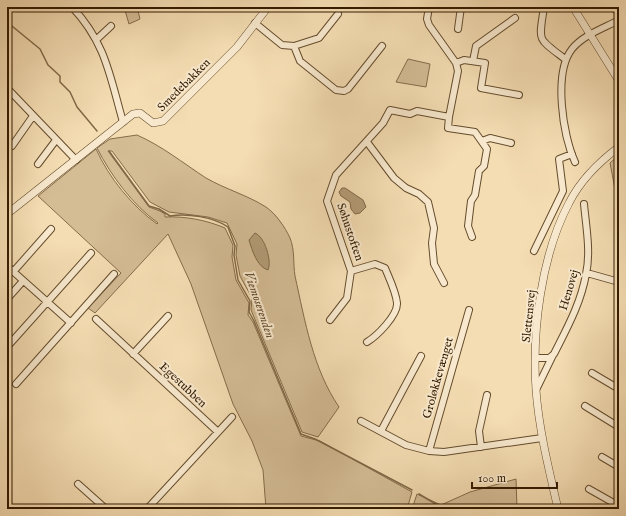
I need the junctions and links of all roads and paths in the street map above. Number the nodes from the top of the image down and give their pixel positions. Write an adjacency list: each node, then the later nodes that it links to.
1 (82, 7): 8 (street)
2 (268, 7): 13 (street, Smedebakken)
3 (429, 7): 22 (street)
4 (462, 7): 15 (street)
5 (544, 7): 20 (street)
6 (573, 7): 16 (street)
7 (614, 7): 10 (street)
8 (74, 9): 17 (street)
9 (338, 14): 18 (street)
10 (619, 14)
11 (515, 18): 21 (street)
12 (619, 20): 16 (street)
13 (255, 23): 18 (street); 28 (street, Smedebakken)
14 (111, 26): 17 (street)
15 (458, 29)
16 (590, 35): 20 (street); 23 (street)
17 (97, 39): 28 (street)
18 (294, 46): 19 (street)
19 (382, 46)
20 (565, 59): 35 (street)
21 (473, 61): 22 (street); 25 (street)
22 (456, 63): 27 (street)
23 (619, 81)
24 (8, 93): 26 (street)
25 (519, 95)
26 (34, 116): 29 (street); 33 (street)
27 (449, 117): 30 (street); 31 (street, Søhustoften)
28 (123, 122): 36 (street, Smedebakken)
29 (56, 140): 36 (street); 38 (street)
30 (482, 140): 32 (street); 42 (street)
31 (367, 142): 46 (street, Søhustoften); 52 (street)
32 (511, 142)
33 (12, 146)
34 (619, 147): 65 (street, Slettensvej)
35 (572, 154): 37 (street); 43 (street)
36 (76, 160): 40 (street, Smedebakken)
37 (575, 162)
38 (38, 164)
39 (584, 204): 48 (street, Henovej)
40 (7, 214)
41 (51, 229): 47 (street)
42 (472, 237)
43 (534, 251)
44 (91, 253): 54 (street)
45 (7, 266): 47 (street)
46 (351, 271): 58 (street, Søhustoften); 60 (street, Søhustoften)
47 (13, 272): 50 (street)
48 (587, 273): 51 (street); 63 (street, Henovej)
49 (114, 274): 59 (street)
50 (23, 281): 53 (street); 54 (street)
51 (619, 282)
52 (444, 283)
53 (7, 299)
54 (47, 302): 59 (street); 61 (street)
55 (469, 310): 79 (street, Groløkkevænget)
56 (168, 316): 62 (street)
57 (96, 319): 62 (street, Egestubben)
58 (330, 320)
59 (71, 323): 67 (street)
60 (367, 342)
61 (7, 347)
62 (133, 354): 76 (street, Egestubben)
63 (554, 354): 65 (street); 69 (street, Henovej)
64 (421, 356): 75 (street, Groløkkevænget)
65 (536, 358): 69 (street, Slettensvej)
66 (592, 373): 68 (street)
67 (16, 384)
68 (619, 389)
69 (536, 390): 77 (street, Slettensvej)
70 (487, 395): 78 (street)
71 (585, 406): 74 (street)
72 (232, 417): 76 (street)
73 (361, 421): 75 (street)
74 (619, 427)
75 (381, 431): 79 (street)
76 (218, 432): 86 (street)
77 (542, 438): 78 (street); 87 (street, Slettensvej)
78 (481, 447): 79 (street)
79 (429, 452)
80 (602, 456): 81 (street)
81 (619, 467)
82 (78, 484): 85 (street)
83 (589, 489): 84 (street)
84 (619, 506)
85 (106, 509)
86 (147, 509)
87 (558, 509)

